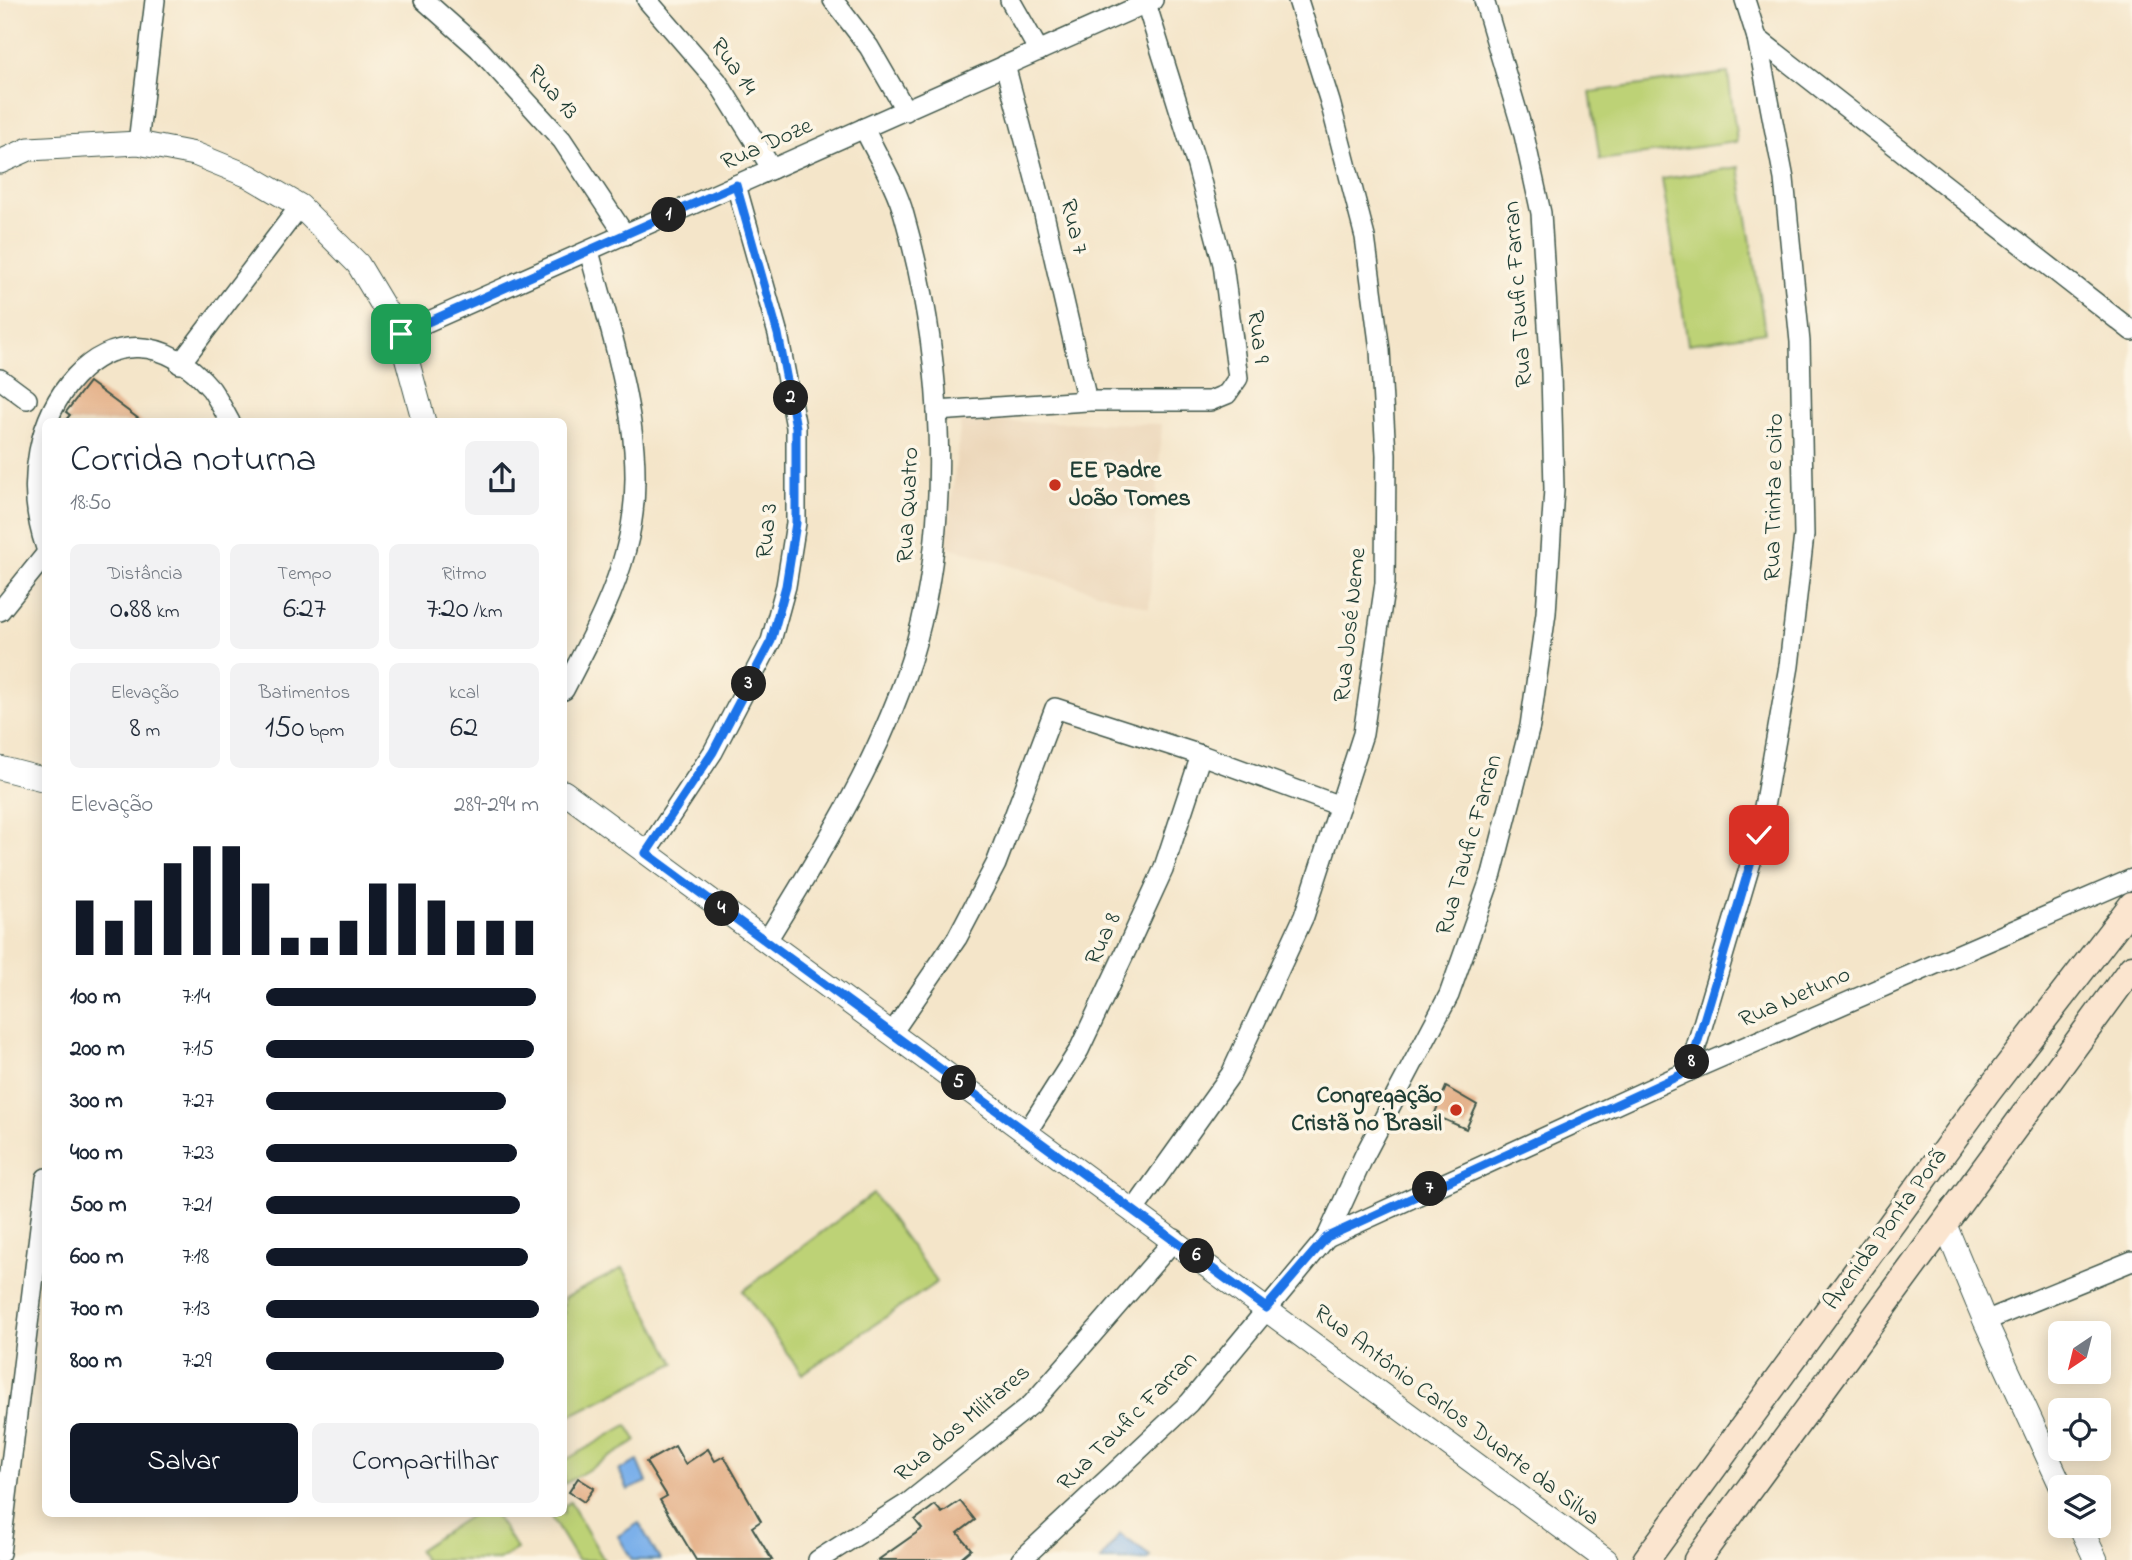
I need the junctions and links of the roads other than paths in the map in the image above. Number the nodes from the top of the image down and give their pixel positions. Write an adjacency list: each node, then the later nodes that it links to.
1 (155, 0): 15 (street)
2 (424, 0): 20 (street, Rua 13)
3 (647, 0): 17 (street, Rua 14)
4 (833, 0): 13 (street)
5 (1010, 0): 11 (street)
6 (1298, 0): 43 (street, Rua José Neme)
7 (1484, 0): 57 (street, Rua Taufic Farran)
8 (1745, 0): 10 (street, Rua Trinta e Oito)
9 (1149, 1): 11 (street, Rua Doze); 29 (street, Rua 9)
10 (1757, 38): 22 (street); 50 (street, Rua Trinta e Oito)
11 (1039, 51): 12 (street, Rua Doze)
12 (1006, 65): 13 (street, Rua Doze); 29 (street, Rua 7)
13 (906, 111): 14 (street, Rua Doze)
14 (864, 128): 17 (street, Rua Doze); 30 (street, Rua Quatro)
15 (138, 143): 16 (street); 19 (street)
16 (0, 162)
17 (772, 169): 18 (street, Rua Doze)
18 (736, 185): 20 (street, Rua Doze); 44 (street, Rua 3)
19 (300, 206): 23 (street); 24 (street)
20 (625, 235): 21 (street, Rua Doze)
21 (589, 251): 23 (street, Rua Doze); 38 (street)
22 (2132, 331)
23 (401, 334): 32 (street)
24 (180, 364): 25 (street); 31 (street)
25 (60, 368)
26 (0, 379): 28 (street)
27 (43, 382): 28 (street)
28 (27, 399): 33 (street)
29 (1087, 401): 30 (street, Rua 9)
30 (937, 411): 47 (street, Rua Quatro)
31 (228, 418)
32 (423, 418)
33 (17, 419)
34 (17, 505): 35 (street)
35 (42, 543)
36 (42, 559): 37 (street)
37 (0, 611)
38 (567, 684)
39 (1201, 755): 43 (street); 49 (street); 53 (street, Rua 8)
40 (0, 768): 41 (street)
41 (42, 779)
42 (567, 794): 44 (street, Rua Antônio Carlos Duarte da Silva)
43 (1340, 806): 54 (street, Rua José Neme)
44 (646, 853): 47 (street, Rua Antônio Carlos Duarte da Silva)
45 (2132, 879): 50 (street, Rua Netuno)
46 (2132, 905): 51 (main road, Avenida Ponta Porã)
47 (766, 942): 49 (street, Rua Antônio Carlos Duarte da Silva)
48 (2132, 968): 52 (main road, Avenida Ponta Porã)
49 (892, 1034): 53 (street, Rua Antônio Carlos Duarte da Silva)
50 (1689, 1071): 57 (street, Rua Netuno)
51 (1987, 1093): 52 (main road); 69 (main road, Avenida Ponta Porã)
52 (2023, 1119): 56 (main road, Avenida Ponta Porã)
53 (1027, 1132): 54 (street, Rua Antônio Carlos Duarte da Silva)
54 (1134, 1210): 58 (street, Rua Antônio Carlos Duarte da Silva)
55 (42, 1211): 64 (street)
56 (1945, 1225): 61 (street); 65 (main road, Avenida Ponta Porã)
57 (1327, 1237): 60 (street, Rua Taufic Farran)
58 (1175, 1240): 60 (street, Rua Antônio Carlos Duarte da Silva); 66 (street, Rua dos Militares)
59 (2132, 1261): 61 (street)
60 (1266, 1308): 67 (street, Rua Taufic Farran); 68 (street, Rua Antônio Carlos Duarte da Silva)
61 (1985, 1321): 62 (street)
62 (2056, 1475)
63 (2086, 1538): 70 (street)
64 (0, 1553)
65 (1704, 1556)
66 (818, 1560)
67 (1021, 1560)
68 (1606, 1560)
69 (1646, 1560)
70 (2096, 1560)

